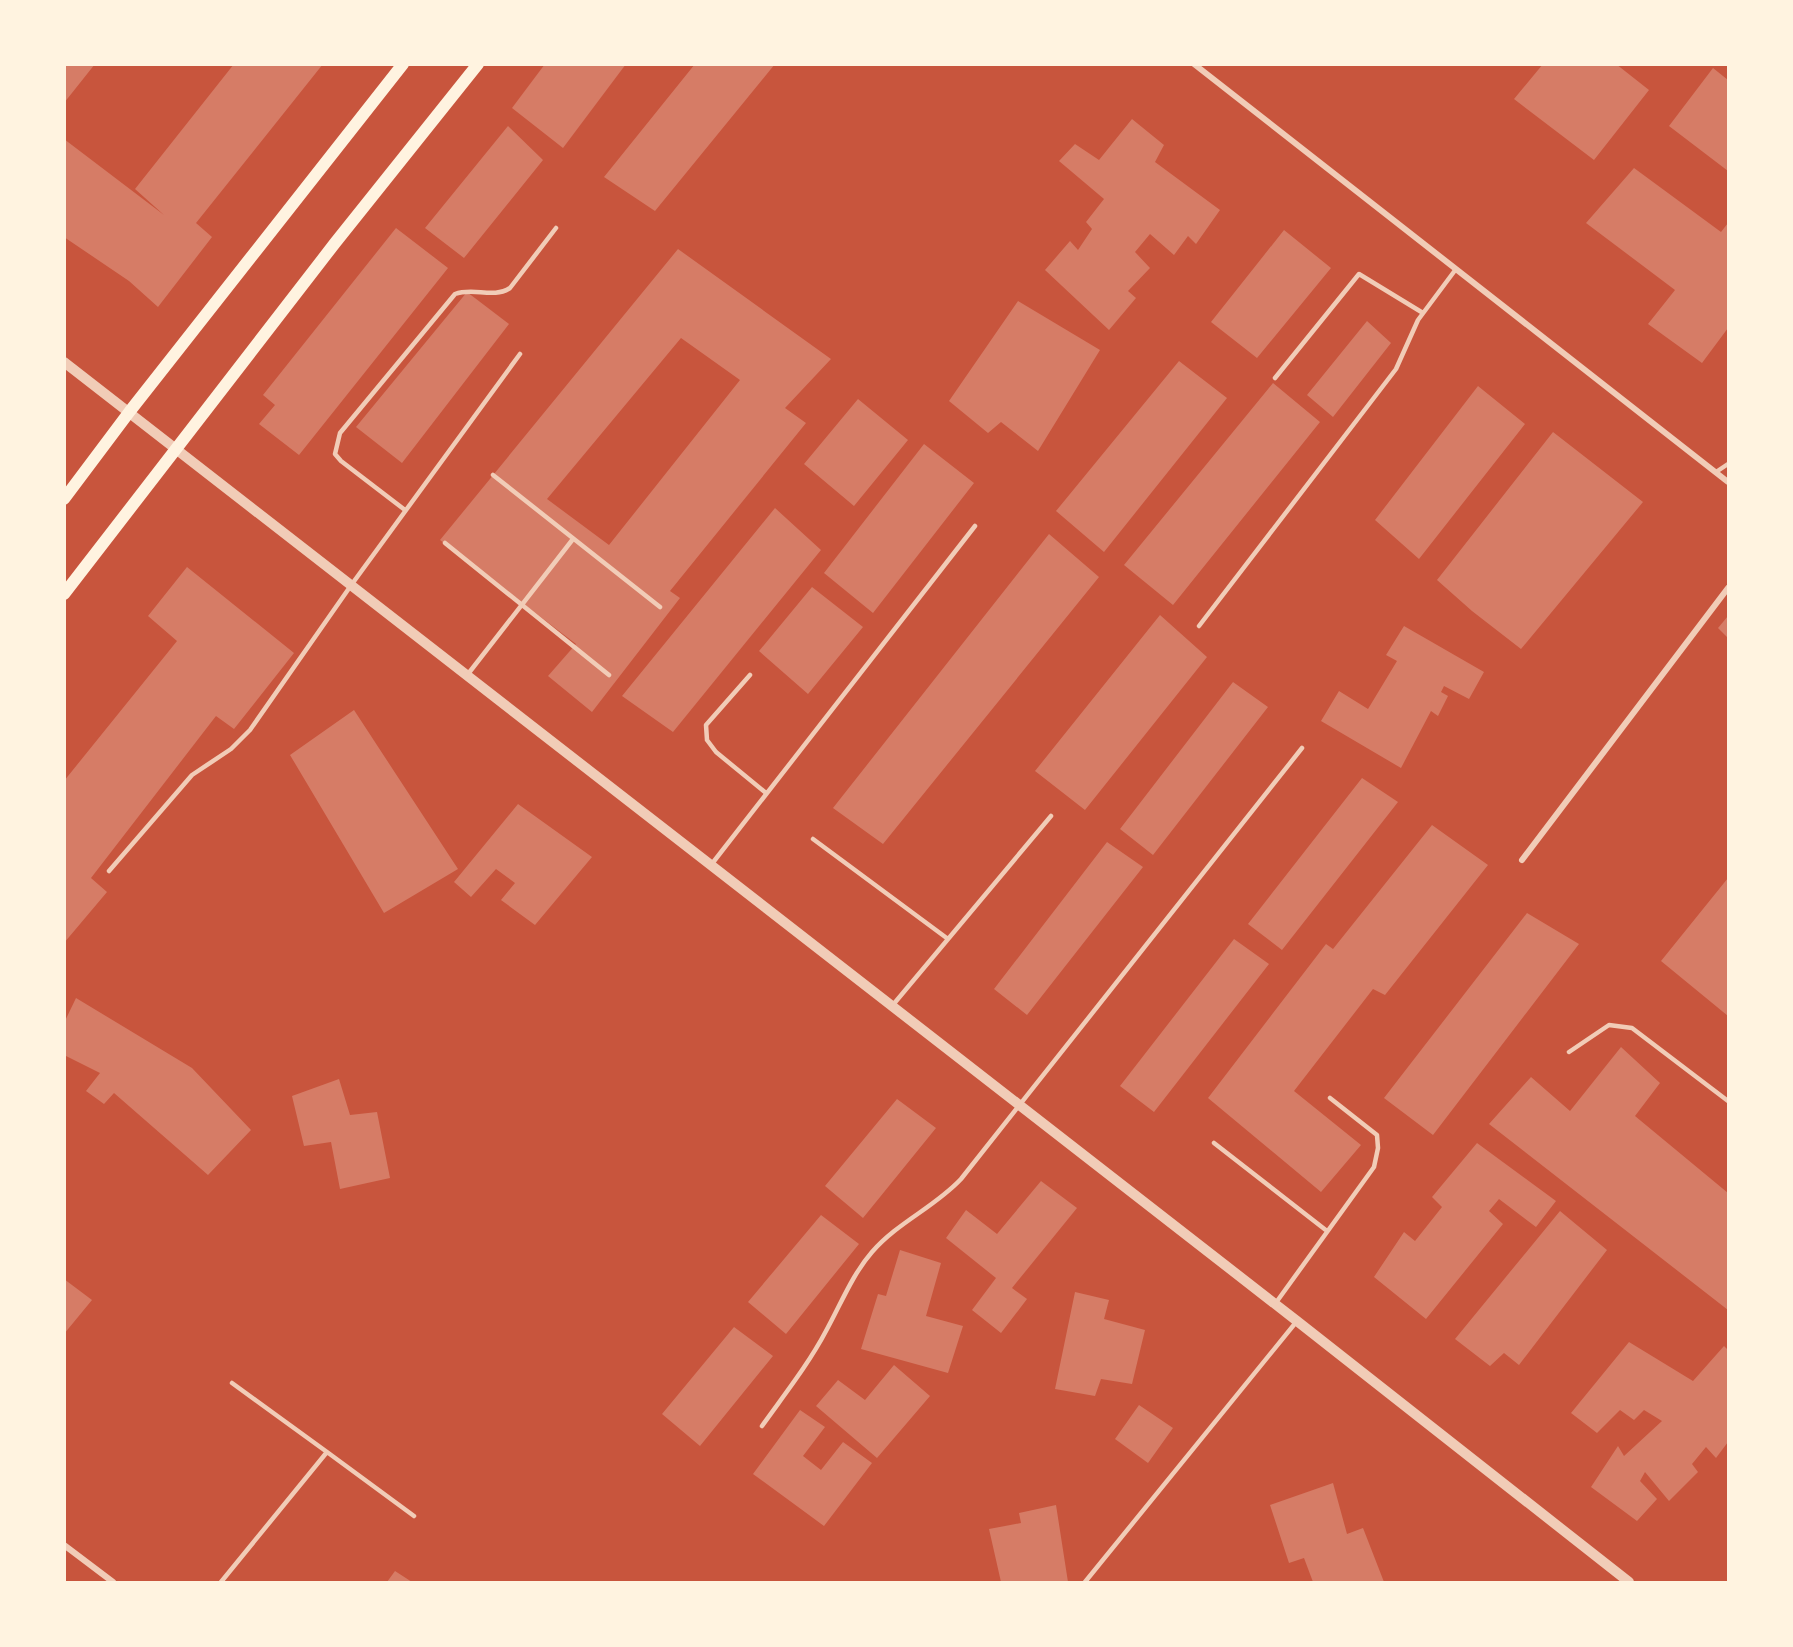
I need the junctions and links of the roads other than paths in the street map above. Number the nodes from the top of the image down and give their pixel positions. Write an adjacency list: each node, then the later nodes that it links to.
1 (403, 64): 10 (main road)
2 (478, 64): 11 (main road)
3 (1194, 64): 5 (street)
4 (556, 228): 17 (lane)
5 (1456, 269): 6 (lane); 13 (street)
6 (1423, 313): 9 (lane); 26 (lane)
7 (520, 354): 17 (lane)
8 (64, 362): 10 (street)
9 (1275, 378)
10 (129, 411): 11 (street); 16 (main road)
11 (175, 448): 21 (street); 23 (main road)
12 (1728, 464): 13 (lane)
13 (1716, 472): 15 (street)
14 (493, 476): 19 (lane)
15 (1728, 482)
16 (64, 499)
17 (405, 510): 21 (lane)
18 (975, 526): 31 (lane)
19 (573, 539): 24 (lane); 25 (lane)
20 (445, 543): 24 (lane)
21 (352, 584): 27 (street); 36 (lane)
22 (1728, 588): 34 (street)
23 (64, 594)
24 (522, 605): 27 (lane); 28 (lane)
25 (660, 607)
26 (1199, 626)
27 (468, 674): 35 (street)
28 (609, 675)
29 (750, 675): 31 (lane)
30 (1302, 748): 42 (lane)
31 (766, 794): 35 (lane)
32 (1051, 816): 37 (lane)
33 (813, 839): 37 (lane)
34 (1522, 860)
35 (711, 865): 38 (street)
36 (109, 871)
37 (948, 939): 38 (lane)
38 (892, 1006): 42 (street)
39 (1569, 1052): 41 (lane)
40 (1330, 1098): 44 (lane)
41 (1728, 1101)
42 (1019, 1104): 45 (street); 48 (lane)
43 (1214, 1143): 44 (lane)
44 (1327, 1231): 45 (lane)
45 (1275, 1304): 46 (street)
46 (1297, 1321): 54 (lane); 55 (street)
47 (232, 1383): 49 (lane)
48 (762, 1426)
49 (327, 1452): 50 (lane); 53 (lane)
50 (414, 1516)
51 (64, 1545): 52 (street)
52 (113, 1582)
53 (221, 1582)
54 (1085, 1582)
55 (1629, 1582)

